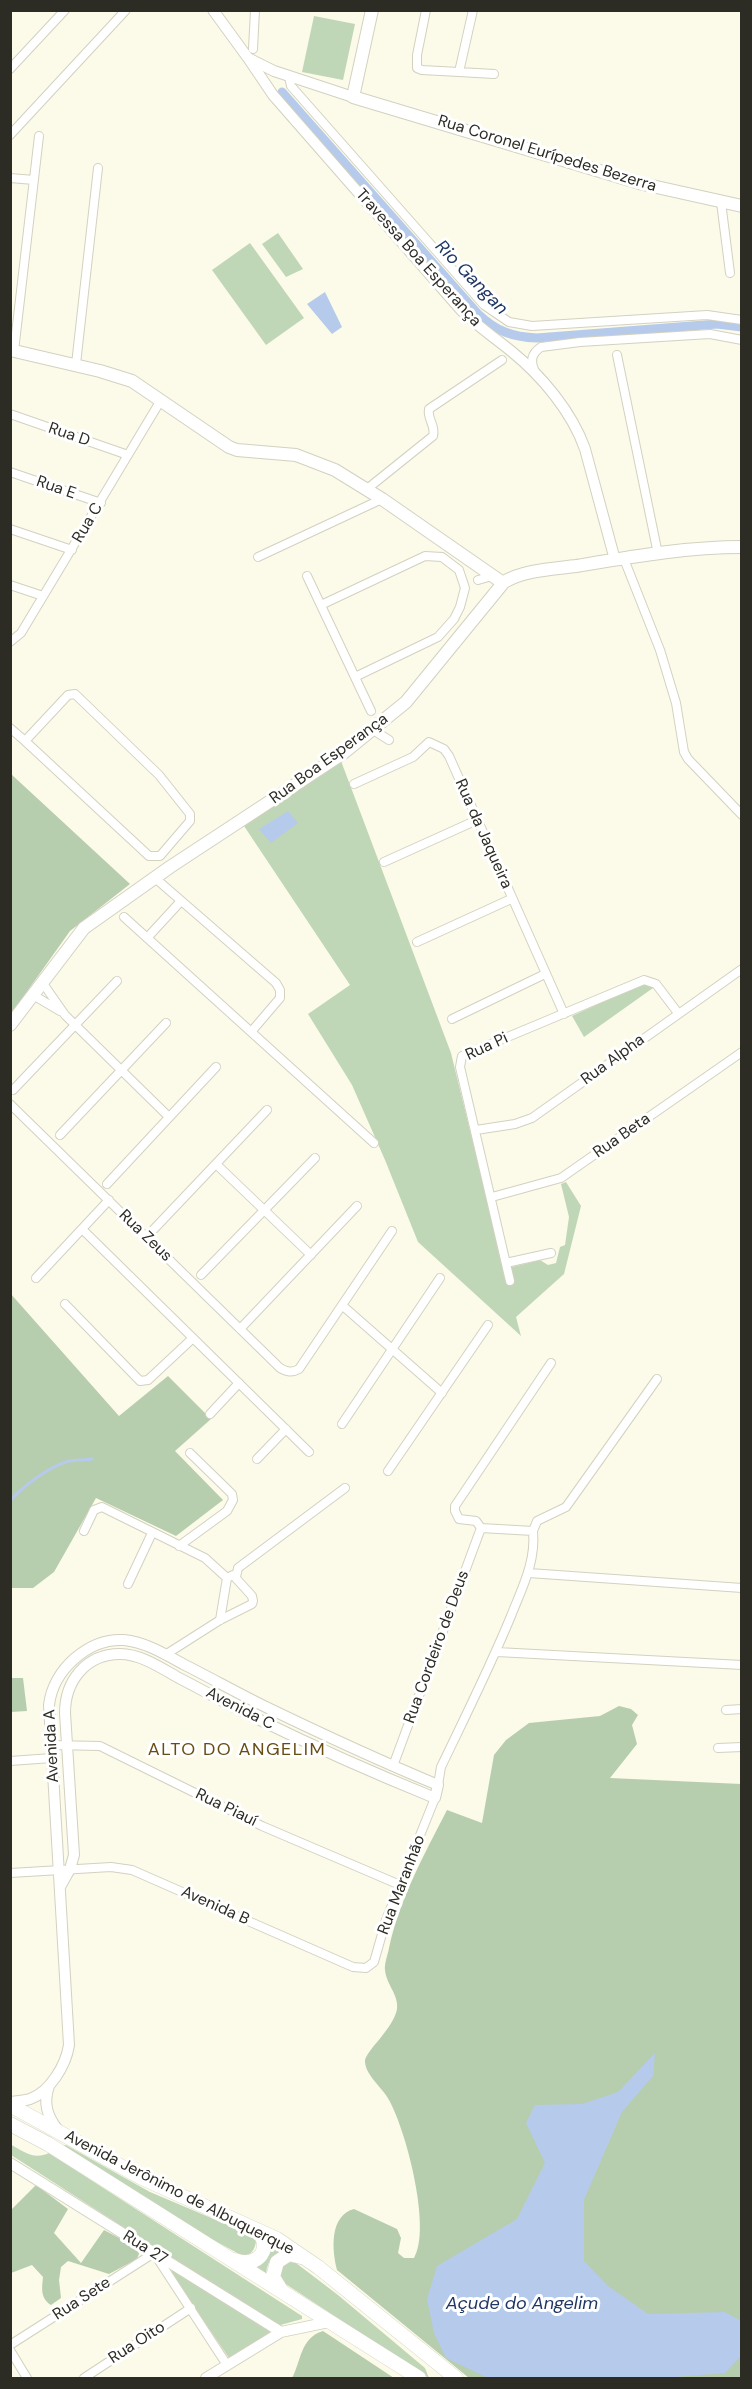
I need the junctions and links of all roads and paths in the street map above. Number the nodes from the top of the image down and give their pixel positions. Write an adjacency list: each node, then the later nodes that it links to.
1 (65, 10): 9 (street)
2 (126, 10): 15 (street)
3 (213, 10): 8 (street, Rua Coronel Eurípedes Bezerra)
4 (255, 10): 8 (street)
5 (372, 10): 14 (main road)
6 (426, 10): 10 (street)
7 (473, 10): 10 (street)
8 (251, 54): 12 (street, Rua Coronel Eurípedes Bezerra); 13 (street, Travessa Boa Esperança)
9 (10, 69)
10 (459, 72): 11 (street)
11 (494, 74)
12 (289, 77): 13 (street); 14 (street, Rua Coronel Eurípedes Bezerra); 23 (street)
13 (273, 95): 30 (street, Travessa Boa Esperança)
14 (353, 97): 20 (main road, Rua Coronel Eurípedes Bezerra)
15 (10, 135)
16 (39, 136): 19 (street)
17 (98, 168): 29 (street)
18 (10, 178): 19 (street)
19 (34, 180): 24 (street)
20 (721, 202): 21 (main road, Rua Coronel Eurípedes Bezerra); 22 (street)
21 (741, 206)
22 (730, 273)
23 (741, 320)
24 (14, 328): 26 (street)
25 (741, 340): 30 (street)
26 (12, 350): 29 (main road)
27 (617, 355): 41 (street)
28 (502, 360): 35 (street)
29 (76, 364): 31 (main road)
30 (537, 377): 43 (street, Travessa Boa Esperança)
31 (161, 400): 33 (street, Rua C); 35 (main road)
32 (10, 414): 33 (street, Rua D)
33 (128, 455): 37 (street, Rua C)
34 (10, 472): 37 (street, Rua E)
35 (367, 489): 36 (main road)
36 (382, 499): 42 (street); 45 (main road)
37 (101, 503): 40 (street, Rua C)
38 (10, 529): 40 (street)
39 (741, 547): 41 (main road)
40 (72, 550): 48 (street, Rua C)
41 (658, 554): 43 (main road)
42 (258, 557)
43 (620, 559): 45 (main road); 58 (street, Travessa Boa Esperança)
44 (307, 576): 49 (street)
45 (497, 579): 46 (street); 54 (main road, Rua Boa Esperança)
46 (478, 580)
47 (10, 585): 48 (street)
48 (43, 596): 50 (street, Rua C)
49 (321, 605): 51 (street); 51 (street)
50 (10, 642)
51 (355, 676): 52 (street)
52 (371, 711)
53 (10, 728): 56 (street)
54 (373, 730): 55 (street); 62 (main road, Rua Boa Esperança)
55 (389, 740)
56 (25, 741): 60 (street); 60 (street)
57 (354, 784): 59 (street, Rua da Jaqueira)
58 (741, 815)
59 (477, 820): 61 (street); 64 (street, Rua da Jaqueira)
60 (160, 856): 62 (street)
61 (384, 862)
62 (170, 867): 63 (main road, Rua Boa Esperança)
63 (155, 878): 65 (street); 72 (main road, Rua Boa Esperança)
64 (511, 899): 68 (street); 70 (street, Rua da Jaqueira)
65 (181, 902): 67 (street); 81 (street)
66 (124, 917): 67 (street)
67 (147, 938): 81 (street)
68 (417, 942)
69 (741, 969): 74 (street, Rua Alpha)
70 (546, 974): 75 (street, Rua da Jaqueira); 77 (street)
71 (117, 981): 79 (street)
72 (42, 982): 73 (main road, Rua Boa Esperança); 76 (street)
73 (33, 994): 76 (street); 80 (main road, Rua Boa Esperança)
74 (678, 1013): 75 (street, Rua Pi); 89 (street, Rua Alpha)
75 (564, 1014): 89 (street, Rua Pi)
76 (65, 1015): 79 (street)
77 (452, 1019)
78 (166, 1023): 84 (street)
79 (75, 1024): 84 (street); 85 (street)
80 (10, 1025)
81 (251, 1032): 91 (street)
82 (741, 1052): 95 (street, Rua Beta)
83 (216, 1067): 88 (street)
84 (121, 1070): 88 (street); 90 (street)
85 (13, 1090)
86 (10, 1104): 96 (street, Rua Zeus)
87 (267, 1110): 93 (street)
88 (169, 1117): 94 (street)
89 (476, 1130): 95 (street, Rua Pi)
90 (60, 1135)
91 (374, 1143)
92 (315, 1158): 98 (street)
93 (216, 1164): 98 (street); 100 (street)
94 (107, 1184)
95 (492, 1197): 104 (street, Rua Pi)
96 (109, 1200): 99 (street); 112 (street, Rua Zeus)
97 (357, 1206): 103 (street)
98 (264, 1210): 103 (street); 105 (street)
99 (82, 1229): 106 (street); 113 (street)
100 (154, 1229)
101 (392, 1231): 110 (street)
102 (551, 1253): 104 (street)
103 (311, 1255): 112 (street)
104 (506, 1263): 108 (street, Rua Pi)
105 (201, 1275)
106 (36, 1278)
107 (440, 1278): 114 (street)
108 (510, 1281)
109 (65, 1304): 113 (street)
110 (343, 1306): 112 (street, Rua Zeus); 114 (street)
111 (488, 1325): 118 (street)
112 (240, 1329)
113 (193, 1338): 117 (street)
114 (392, 1349): 118 (street); 120 (street)
115 (551, 1364): 127 (street)
116 (657, 1379): 129 (street)
117 (239, 1383): 119 (street); 121 (street)
118 (442, 1393): 125 (street)
119 (210, 1414)
120 (342, 1424)
121 (286, 1429): 122 (street); 124 (street)
122 (309, 1452)
123 (190, 1453): 131 (street)
124 (257, 1459)
125 (388, 1471)
126 (345, 1488): 133 (street)
127 (481, 1528): 129 (street); 152 (street, Rua Cordeiro de Deus)
128 (84, 1531): 130 (street)
129 (532, 1531): 132 (street)
130 (152, 1533): 131 (street); 134 (street)
131 (179, 1546): 133 (street)
132 (528, 1573): 135 (street); 138 (street)
133 (232, 1577): 136 (street); 136 (street)
134 (128, 1584)
135 (741, 1588)
136 (220, 1620): 139 (street)
137 (116, 1640): 139 (street, Avenida C); 146 (street, Avenida A)
138 (497, 1652): 141 (street); 153 (street)
139 (165, 1654): 142 (street, Avenida C)
140 (96, 1659): 145 (street, Avenida C); 147 (street, Avenida A)
141 (741, 1665)
142 (267, 1707): 145 (street); 152 (street, Avenida C)
143 (741, 1709): 144 (street)
144 (726, 1710)
145 (261, 1721): 154 (street, Avenida C)
146 (51, 1745): 147 (street, Rua Piauí); 150 (street, Avenida A)
147 (66, 1745): 155 (street, Avenida A); 157 (street, Rua Piauí)
148 (741, 1747): 149 (street)
149 (718, 1748)
150 (52, 1758): 151 (street); 155 (street, Avenida A)
151 (10, 1761)
152 (393, 1766): 153 (street, Avenida C)
153 (438, 1785): 154 (street)
154 (435, 1798): 157 (street, Rua Maranhão)
155 (64, 1869): 156 (street, Avenida B); 158 (street, Avenida B); 159 (street, Avenida A)
156 (10, 1873)
157 (400, 1885): 158 (street, Rua Maranhão)
158 (366, 1968)
159 (49, 2086): 160 (street); 162 (street)
160 (10, 2104): 162 (main road, Avenida Jerônimo de Albuquerque)
161 (10, 2124): 166 (main road, Avenida Jerônimo de Albuquerque)
162 (60, 2133): 164 (main road, Avenida Jerônimo de Albuquerque)
163 (10, 2163): 165 (street, Rua 27)
164 (249, 2226): 166 (main road); 167 (main road, Avenida Jerônimo de Albuquerque)
165 (154, 2253): 169 (street); 171 (street, Rua 27); 172 (street, Rua Sete)
166 (230, 2258): 168 (main road, Avenida Jerônimo de Albuquerque)
167 (318, 2267): 168 (main road); 179 (main road, Avenida Jerônimo de Albuquerque)
168 (285, 2294): 170 (main road, Avenida Jerônimo de Albuquerque)
169 (191, 2308): 174 (street); 176 (street, Rua Oito)
170 (329, 2322): 171 (street); 178 (main road, Avenida Jerônimo de Albuquerque)
171 (281, 2332): 174 (street)
172 (10, 2345)
173 (10, 2350): 175 (street)
174 (227, 2365): 177 (street)
175 (27, 2379)
176 (84, 2379)
177 (206, 2379)
178 (419, 2379)
179 (456, 2379)

